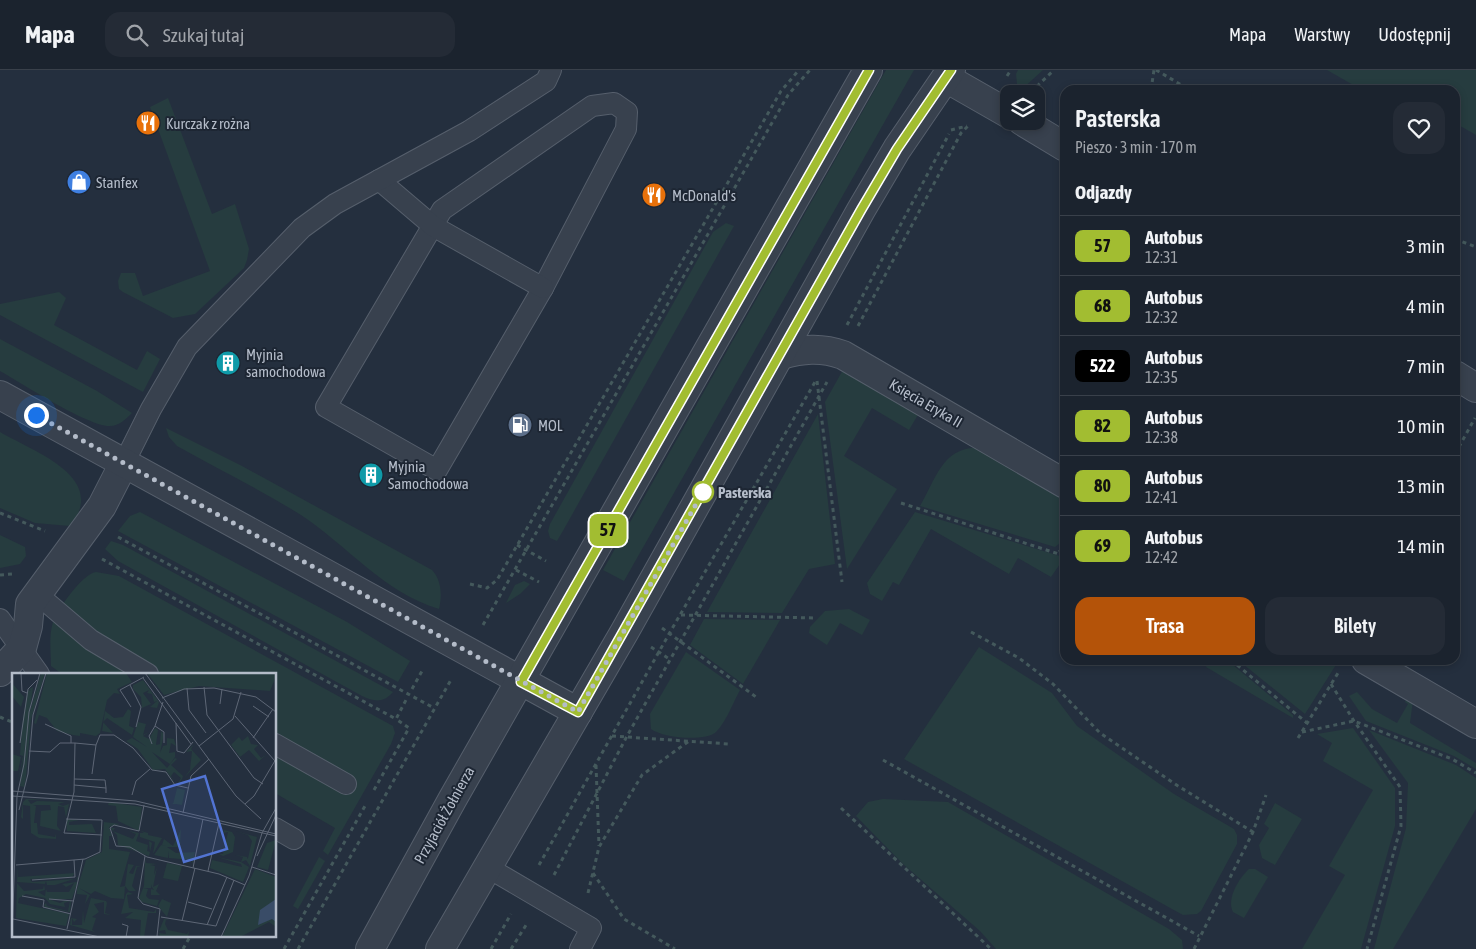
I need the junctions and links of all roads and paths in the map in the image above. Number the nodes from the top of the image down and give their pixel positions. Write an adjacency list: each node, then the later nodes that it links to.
1 (550, 70): 16 (lane)
2 (799, 70): 37 (path)
3 (810, 70): 38 (path)
4 (868, 70): 66 (street, Przyjaciół Żołnierza)
5 (1054, 70): 8 (path)
6 (1155, 70): 9 (path); 10 (path)
7 (948, 74): 11 (street); 23 (street)
8 (1038, 85)
9 (1152, 85)
10 (1181, 85)
11 (1000, 108)
12 (971, 121): 21 (path)
13 (955, 124): 22 (path)
14 (1037, 130): 15 (street)
15 (1060, 144)
16 (379, 180): 17 (lane); 31 (lane)
17 (432, 226): 20 (lane); 20 (lane); 20 (lane)
18 (1460, 241): 19 (path)
19 (1476, 247)
20 (543, 288)
21 (855, 332)
22 (842, 334)
23 (781, 354): 32 (street, Księcia Eryka II); 73 (street)
24 (1460, 378): 26 (street)
25 (828, 381): 28 (path)
26 (1476, 388)
27 (0, 395): 31 (street)
28 (819, 397): 44 (path); 48 (path); 49 (path)
29 (1476, 417): 30 (path)
30 (1460, 445)
31 (124, 463): 46 (street); 66 (street)
32 (1060, 481)
33 (901, 503): 39 (path)
34 (0, 513): 35 (path)
35 (47, 531)
36 (110, 535): 72 (path)
37 (517, 545): 38 (path); 45 (path)
38 (527, 550): 41 (path); 42 (path)
39 (1059, 552)
40 (93, 555): 75 (path)
41 (546, 561)
42 (516, 570): 43 (path); 47 (path)
43 (533, 579)
44 (842, 582)
45 (470, 584)
46 (37, 594): 57 (street); 65 (lane)
47 (493, 608)
48 (680, 614): 49 (path); 54 (path)
49 (697, 615): 50 (path); 55 (path)
50 (815, 618)
51 (0, 619): 57 (lane)
52 (661, 628): 54 (path)
53 (971, 632): 97 (path)
54 (669, 634): 55 (path); 81 (path)
55 (681, 642): 58 (path); 70 (path)
56 (648, 645): 58 (path)
57 (22, 648): 63 (street); 64 (lane)
58 (671, 660): 82 (path)
59 (1237, 665): 78 (path)
60 (1353, 665): 67 (path)
61 (1356, 665): 79 (street)
62 (422, 671): 68 (path)
63 (0, 672)
64 (37, 673)
65 (146, 673)
66 (521, 682): 73 (street); 109 (street, Przyjaciół Żołnierza)
67 (1331, 684): 76 (path); 78 (path)
68 (412, 689)
69 (442, 694): 72 (path)
70 (756, 697)
71 (406, 700): 75 (path)
72 (434, 708): 108 (path)
73 (578, 712): 100 (street)
74 (0, 717): 77 (path)
75 (396, 719): 93 (path)
76 (1354, 721): 80 (path); 89 (path); 117 (path)
77 (12, 722)
78 (1307, 723): 80 (path)
79 (1476, 724)
80 (1302, 732): 83 (path)
81 (612, 736): 82 (path); 88 (path)
82 (628, 736): 84 (path); 91 (path)
83 (1298, 738)
84 (689, 741): 85 (path); 99 (path)
85 (729, 744)
86 (276, 745): 90 (lane)
87 (883, 760): 105 (path)
88 (596, 764): 91 (path); 102 (path)
89 (1476, 773)
90 (346, 784)
91 (596, 794): 99 (path); 102 (path)
92 (1266, 795): 97 (path)
93 (371, 796)
94 (366, 804): 107 (path)
95 (841, 808): 115 (path)
96 (276, 829): 98 (lane)
97 (1253, 832): 105 (path)
98 (294, 839)
99 (599, 847): 101 (path)
100 (487, 867): 102 (lane); 110 (street)
101 (593, 873): 103 (path); 114 (path)
102 (533, 895): 103 (lane); 111 (path); 112 (path)
103 (581, 922): 113 (lane)
104 (190, 936): 106 (path)
105 (1199, 936): 116 (path)
106 (183, 949)
107 (284, 949)
108 (298, 949)
109 (370, 949)
110 (440, 949)
111 (491, 949)
112 (511, 949)
113 (580, 949)
114 (674, 949)
115 (990, 949)
116 (1194, 949)
117 (1367, 949)

